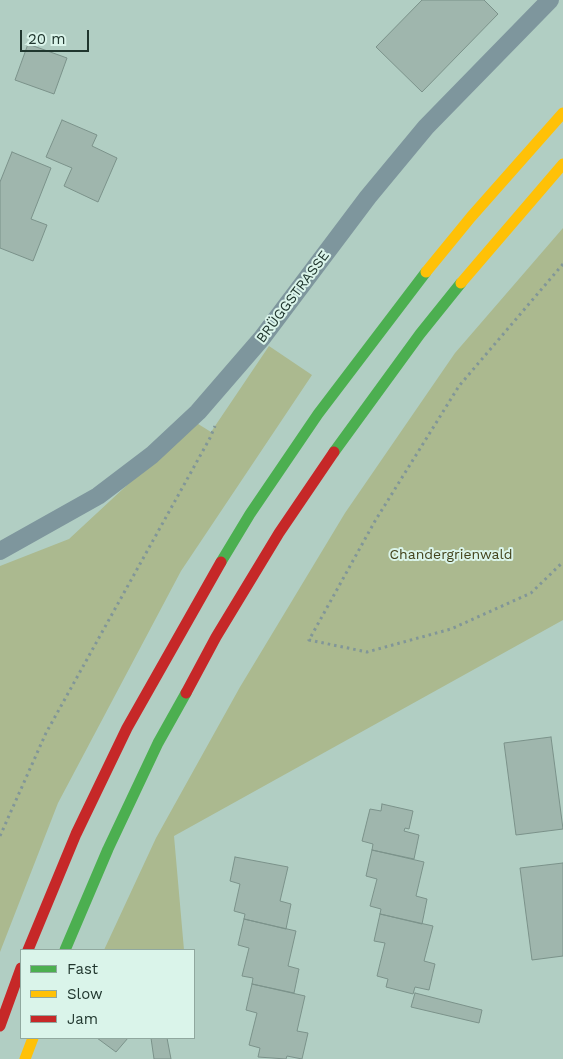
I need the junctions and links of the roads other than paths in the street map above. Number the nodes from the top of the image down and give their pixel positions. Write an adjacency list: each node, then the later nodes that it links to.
1 (550, 0): 4 (street, BRÜGGSTRASSE)
2 (563, 113): 5 (highway)
3 (563, 164): 6 (highway)
4 (0, 551)
5 (28, 949)
6 (65, 949)
7 (20, 971): 8 (highway)
8 (0, 1026)
9 (33, 1039): 10 (highway)
10 (25, 1059)

